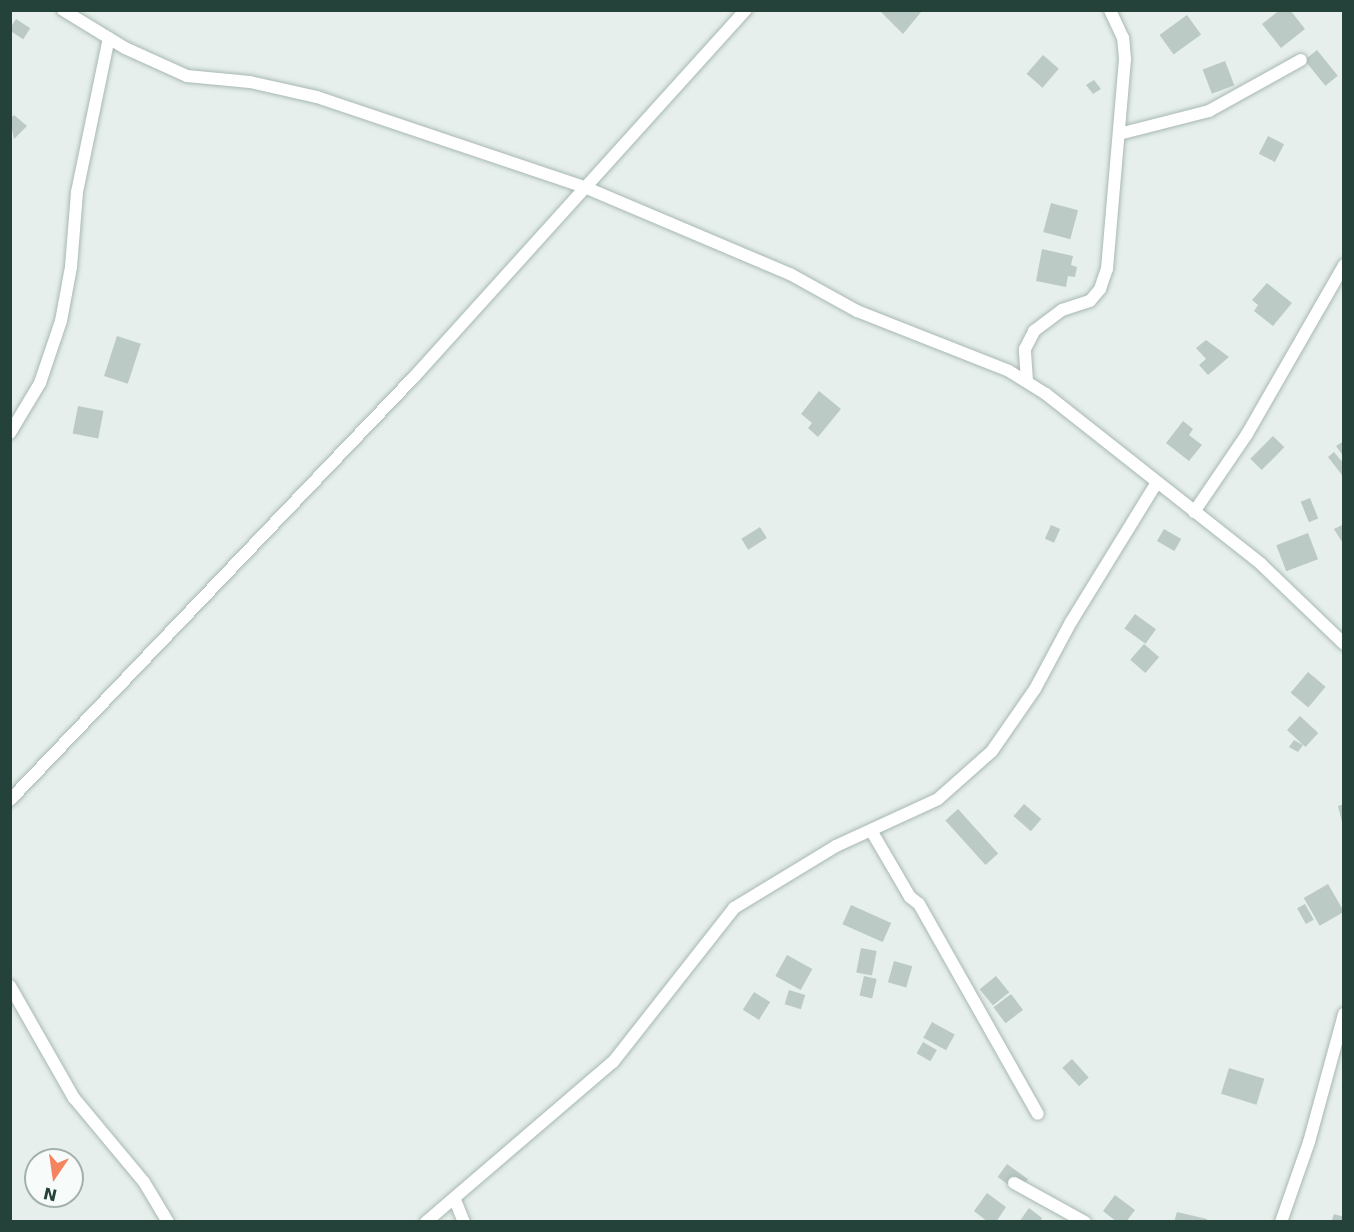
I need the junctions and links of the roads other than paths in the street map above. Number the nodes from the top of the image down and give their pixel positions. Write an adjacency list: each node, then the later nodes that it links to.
1 (63, 10): 4 (street)
2 (746, 10): 7 (street)
3 (1110, 10): 6 (street)
4 (109, 38): 7 (street); 10 (street)
5 (1301, 60): 6 (street)
6 (1119, 134): 9 (street)
7 (587, 188): 9 (street); 14 (street)
8 (1344, 265): 12 (street)
9 (1027, 381): 11 (street)
10 (10, 433)
11 (1156, 484): 12 (street); 15 (street)
12 (1194, 512): 13 (street)
13 (1344, 644)
14 (10, 800)
15 (872, 832): 18 (street); 20 (street)
16 (10, 987): 21 (street)
17 (1344, 1014): 25 (street)
18 (1038, 1114)
19 (1014, 1183): 24 (street)
20 (455, 1200): 22 (street); 23 (street)
21 (168, 1221)
22 (426, 1221)
23 (464, 1221)
24 (1085, 1221)
25 (1281, 1221)

